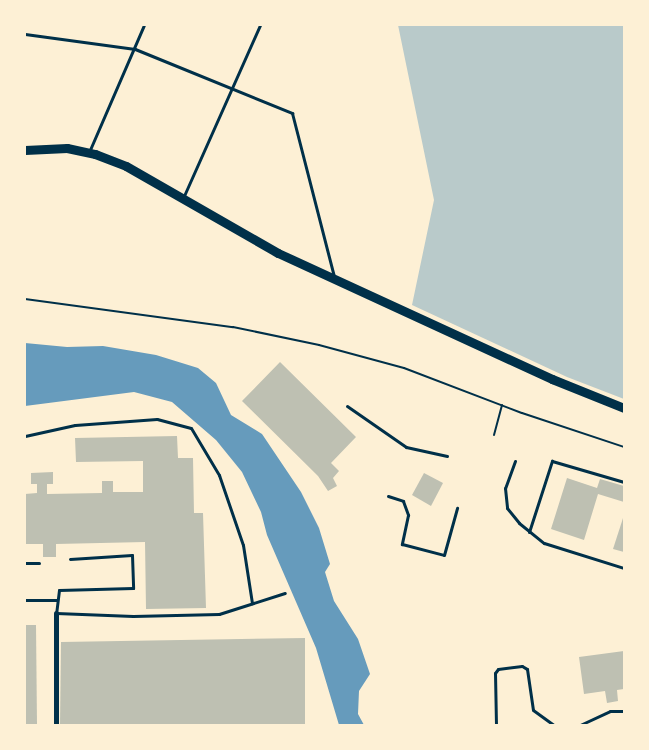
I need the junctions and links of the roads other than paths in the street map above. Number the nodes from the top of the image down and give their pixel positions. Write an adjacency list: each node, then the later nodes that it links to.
1 (144, 25): 4 (lane)
2 (260, 25): 5 (lane)
3 (25, 34): 4 (lane)
4 (135, 49): 5 (lane); 7 (lane)
5 (231, 87): 8 (lane); 9 (lane)
6 (25, 150): 7 (main road)
7 (89, 153): 8 (main road)
8 (183, 199): 9 (main road)
9 (335, 280): 11 (main road)
10 (347, 406): 13 (lane)
11 (624, 408)
12 (25, 436): 26 (lane)
13 (447, 456)
14 (515, 461): 18 (lane)
15 (624, 482): 18 (lane)
16 (388, 496): 17 (lane)
17 (457, 508)
18 (529, 532): 22 (lane)
19 (70, 559): 25 (lane)
20 (25, 563): 21 (lane)
21 (39, 563)
22 (624, 568)
23 (285, 593): 26 (lane)
24 (25, 600): 25 (lane)
25 (57, 600): 27 (lane)
26 (252, 603): 27 (lane)
27 (56, 613): 29 (street)
28 (624, 711): 32 (lane)
29 (56, 725)
30 (496, 725): 31 (lane)
31 (554, 725)
32 (580, 725)

